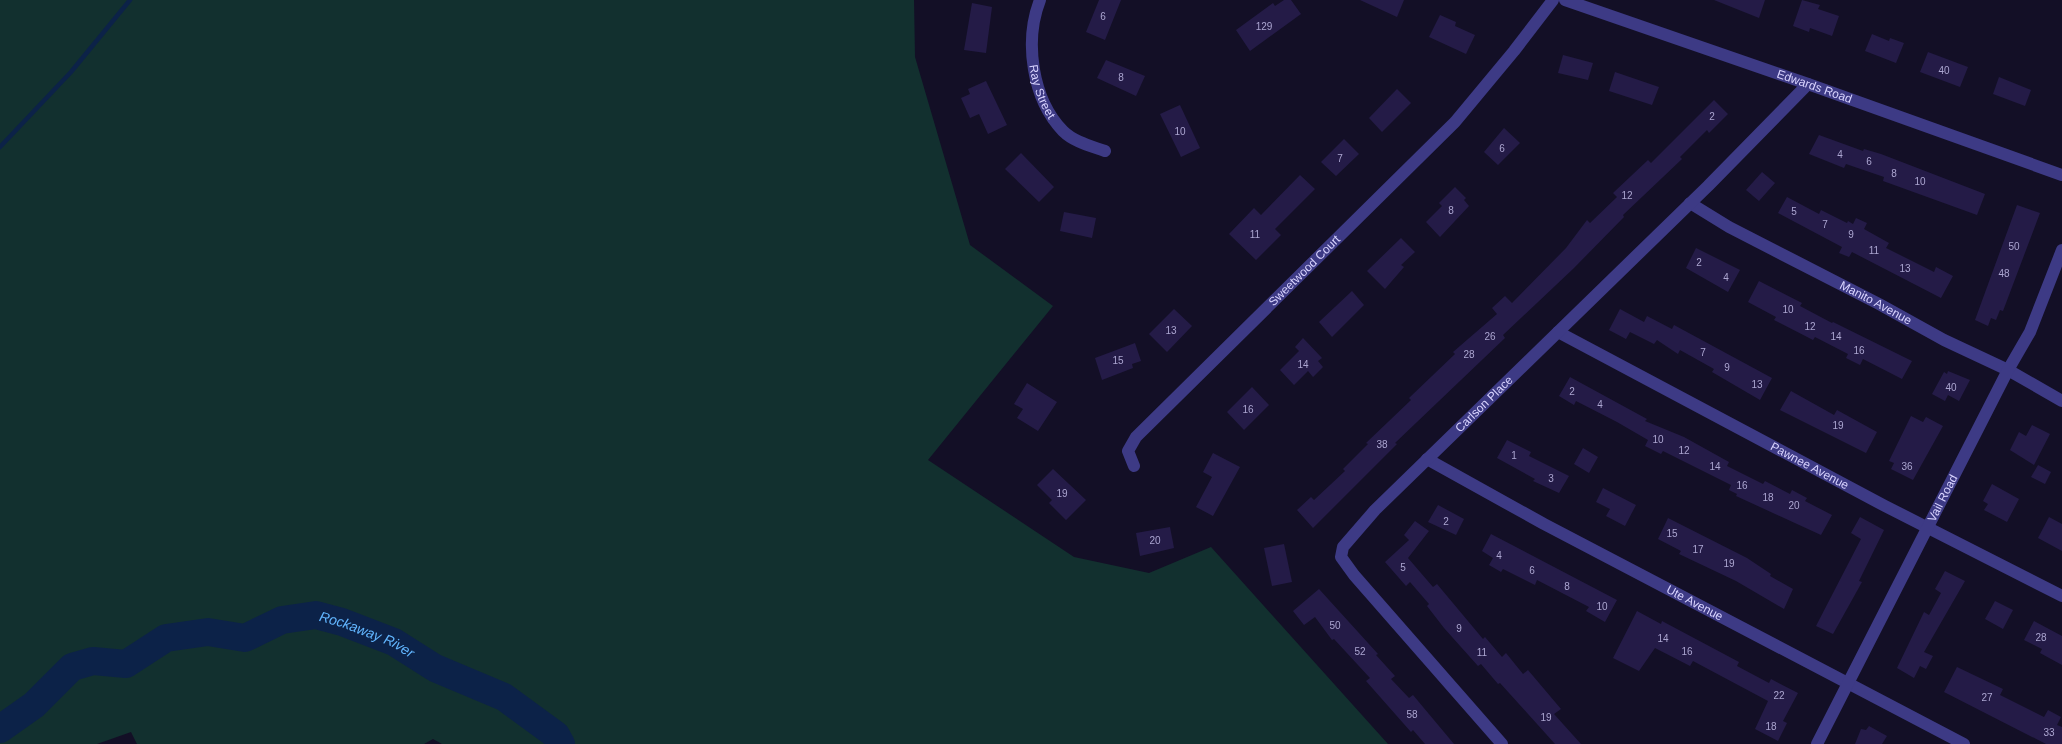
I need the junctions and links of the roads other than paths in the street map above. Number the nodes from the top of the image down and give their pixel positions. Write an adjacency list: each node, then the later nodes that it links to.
1 (1040, 0): 5 (street, Ray Street)
2 (1553, 0): 13 (street, Sweetwood Court)
3 (1565, 0): 4 (street, Edwards Road)
4 (1808, 84): 6 (street, Edwards Road); 7 (street, Carlson Place)
5 (1105, 151)
6 (2062, 175)
7 (1690, 203): 9 (street, Carlson Place); 10 (street, Manito Avenue)
8 (2062, 250): 10 (street, Vail Road)
9 (1558, 332): 12 (street, Carlson Place); 14 (street, Pawnee Avenue)
10 (2008, 370): 11 (street, Manito Avenue); 14 (street, Vail Road)
11 (2062, 401)
12 (1427, 459): 16 (street, Ute Avenue); 17 (street, Carlson Place)
13 (1134, 466)
14 (1928, 526): 15 (street, Pawnee Avenue); 16 (street, Vail Road)
15 (2062, 596)
16 (1849, 683): 18 (street, Vail Road); 19 (street, Ute Avenue)
17 (1502, 744)
18 (1817, 744)
19 (1964, 744)

